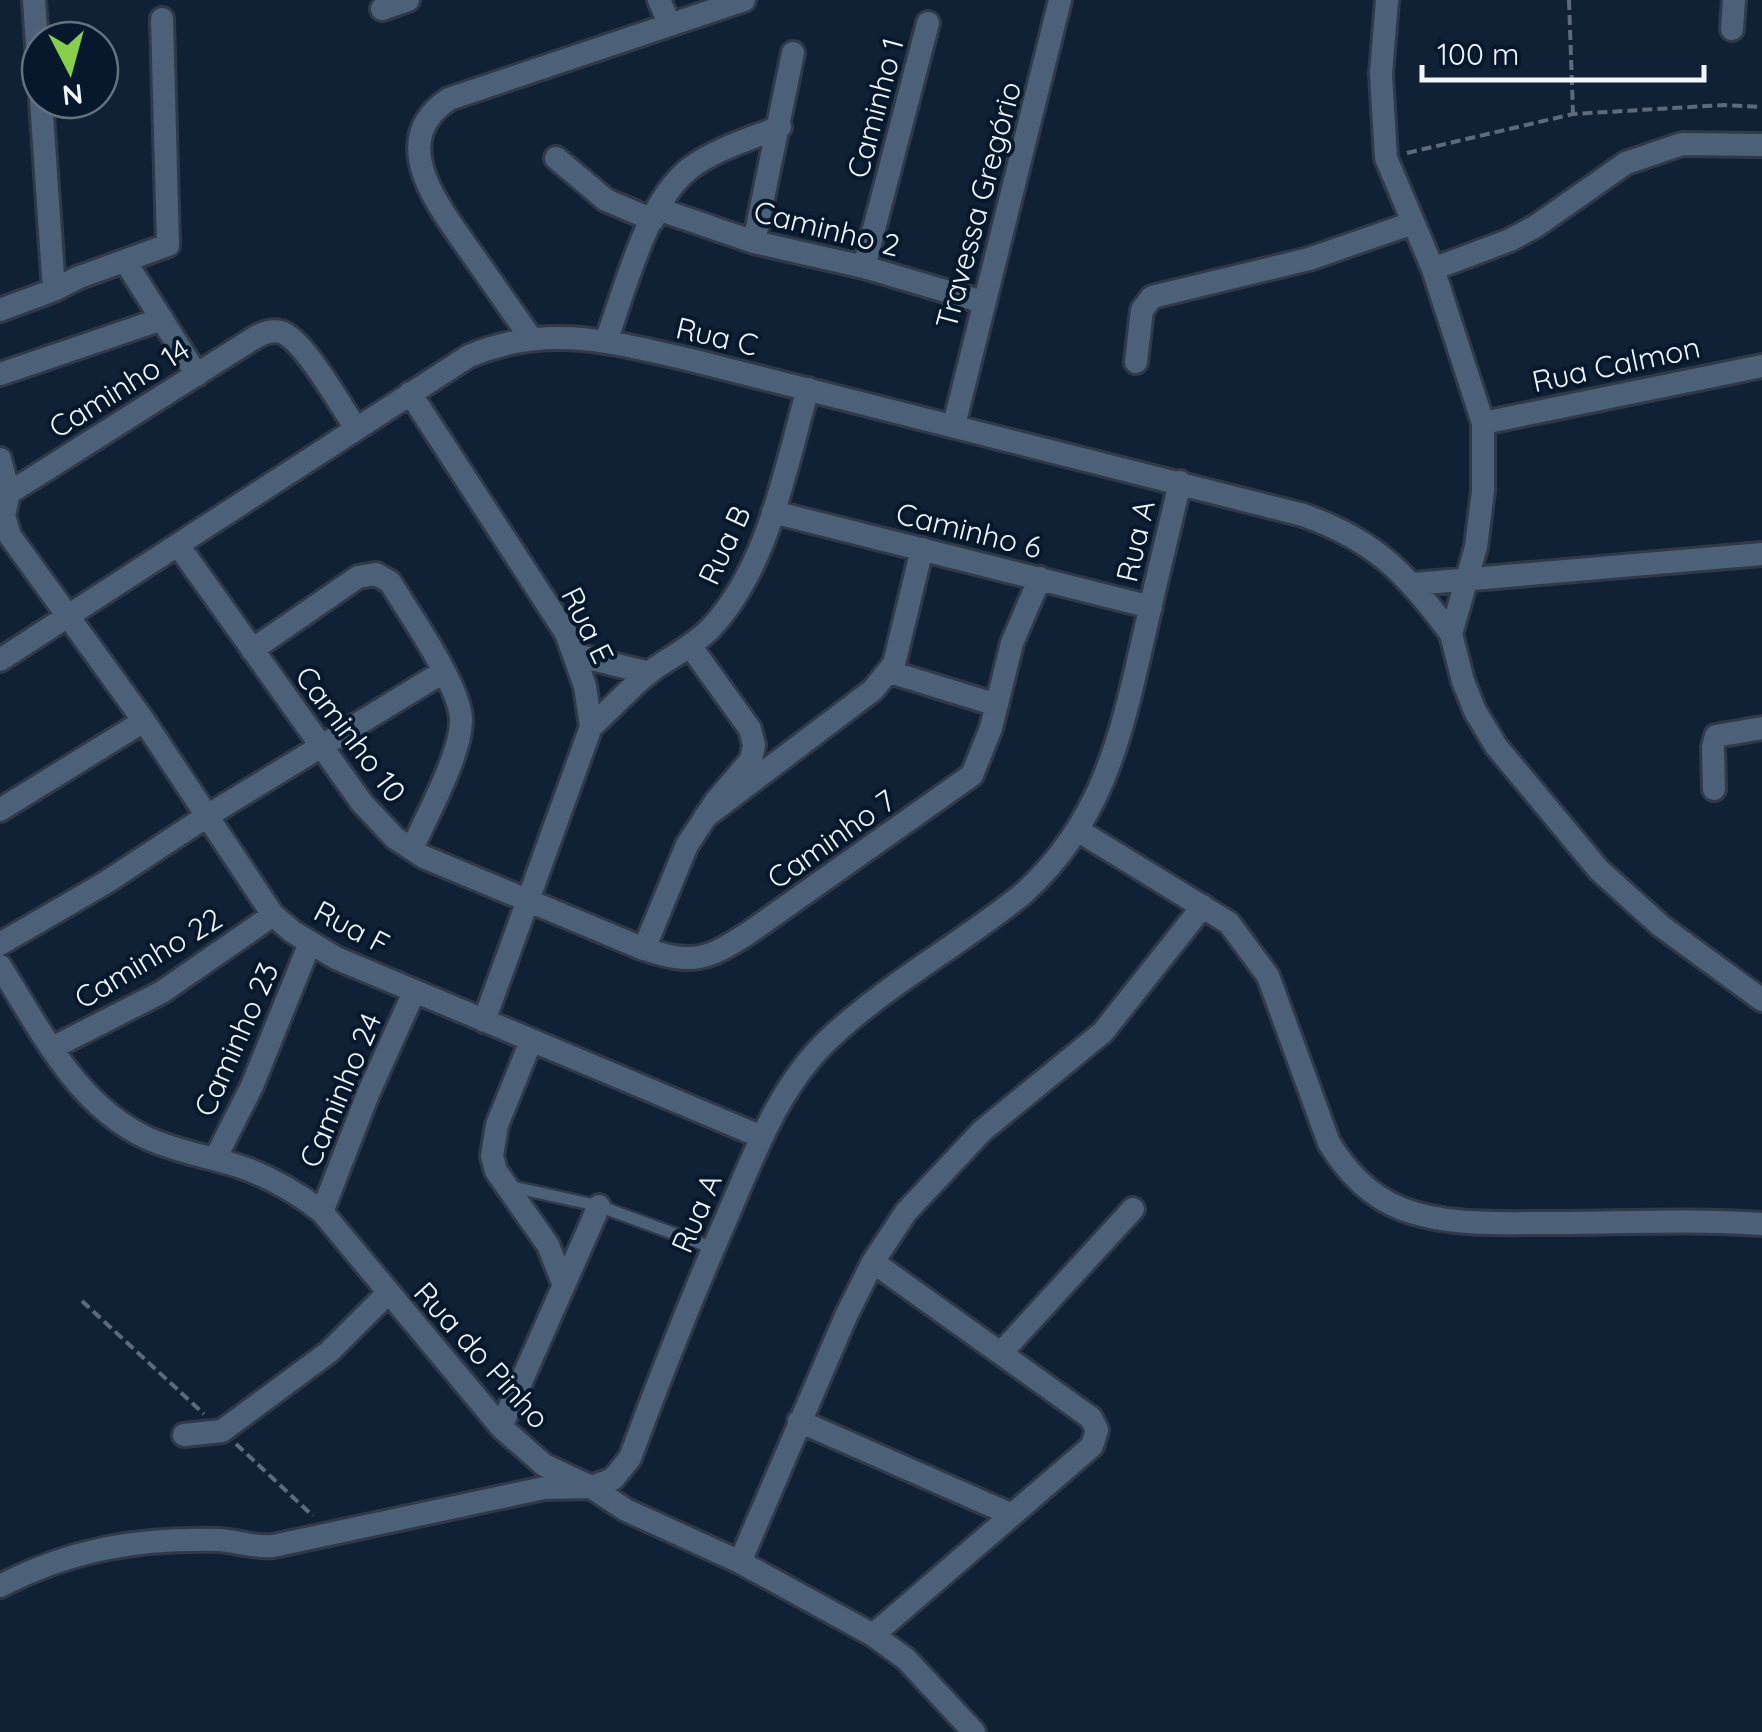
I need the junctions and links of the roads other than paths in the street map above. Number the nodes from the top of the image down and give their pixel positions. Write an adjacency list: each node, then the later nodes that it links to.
1 (408, 0): 7 (street)
2 (660, 0): 10 (street)
3 (744, 0): 10 (street)
4 (1060, 0): 24 (street, Travessa Gregório)
5 (1387, 0): 18 (street)
6 (1734, 0): 11 (street)
7 (382, 9)
8 (162, 19): 20 (street)
9 (928, 23): 21 (street, Caminho 1)
10 (670, 25): 27 (street)
11 (1732, 29)
12 (793, 53): 14 (street)
13 (42, 120): 23 (street)
14 (780, 127): 17 (street); 19 (street)
15 (1762, 145): 22 (street)
16 (556, 158): 17 (street, Caminho 2)
17 (655, 214): 19 (street, Caminho 2); 28 (street)
18 (1413, 223): 22 (street); 29 (street)
19 (754, 242): 21 (street, Caminho 2)
20 (125, 261): 23 (street); 26 (street)
21 (864, 267): 24 (street, Caminho 2)
22 (1434, 269): 35 (street)
23 (54, 290): 25 (street)
24 (982, 302): 36 (street, Travessa Gregório)
25 (0, 310)
26 (162, 319): 31 (street); 32 (street)
27 (531, 338): 28 (street, Rua C); 34 (street, Rua C)
28 (606, 341): 33 (street, Rua C)
29 (1136, 362)
30 (1762, 366): 35 (street, Rua Calmon)
31 (0, 374)
32 (197, 375): 37 (street, Caminho 14); 40 (street, Caminho 14)
33 (808, 389): 36 (street, Rua C); 41 (street, Rua B)
34 (410, 393): 37 (street, Rua C); 53 (street, Rua E)
35 (1484, 423): 45 (street)
36 (954, 425): 39 (street, Rua C)
37 (356, 428): 42 (street, Rua C)
38 (0, 459): 40 (street, Rua F)
39 (1180, 482): 46 (street, Rua C); 48 (street, Rua A)
40 (9, 493): 49 (street, Rua F)
41 (773, 512): 43 (street, Caminho 6); 51 (street, Rua B)
42 (178, 545): 49 (street, Rua C); 52 (street, Caminho 10)
43 (922, 549): 47 (street, Caminho 6); 56 (street)
44 (1762, 554): 45 (street)
45 (1468, 581): 46 (street); 50 (street)
46 (1414, 584): 50 (street, Rua C)
47 (1038, 585): 48 (street, Caminho 6); 58 (street, Caminho 7)
48 (1149, 613): 67 (street, Rua A)
49 (68, 616): 54 (street, Rua C); 59 (street, Rua F)
50 (1451, 634): 77 (street)
51 (691, 647): 57 (street, Rua B); 66 (street)
52 (252, 650): 55 (street); 62 (street, Caminho 10)
53 (576, 655): 57 (street); 60 (street, Rua E)
54 (0, 660)
55 (443, 672): 62 (street); 68 (street)
56 (890, 672): 58 (street); 66 (street)
57 (649, 673): 60 (street, Rua B)
58 (997, 705): 74 (street, Caminho 7)
59 (144, 720): 64 (street); 65 (street, Rua F)
60 (592, 727): 69 (street)
61 (1762, 728): 63 (street)
62 (319, 746): 65 (street); 68 (street, Caminho 10)
63 (1714, 789)
64 (0, 810)
65 (207, 816): 71 (street, Rua F); 73 (street)
66 (705, 818): 74 (street)
67 (1079, 831): 70 (street); 81 (street, Rua A)
68 (412, 849): 69 (street, Caminho 10)
69 (526, 899): 74 (street, Caminho 7); 78 (street)
70 (1203, 906): 87 (street); 89 (street)
71 (273, 915): 72 (street, Rua F); 80 (street, Caminho 22)
72 (310, 943): 76 (street, Rua F); 82 (street, Caminho 23)
73 (0, 944)
74 (644, 949)
75 (0, 966): 80 (street, Rua do Pinho)
76 (414, 992): 78 (street, Rua F); 86 (street, Caminho 24)
77 (1762, 1000)
78 (484, 1021): 79 (street, Rua F)
79 (531, 1041): 81 (street, Rua F); 83 (street)
80 (52, 1048): 82 (street, Rua do Pinho)
81 (762, 1137): 88 (street, Rua A)
82 (215, 1159): 86 (street, Rua do Pinho)
83 (505, 1185): 84 (lane); 90 (street)
84 (599, 1206): 88 (lane); 90 (street)
85 (1133, 1209): 92 (street)
86 (322, 1212): 91 (street, Rua do Pinho)
87 (1762, 1224)
88 (714, 1248): 96 (street, Rua A)
89 (873, 1262): 92 (street); 93 (street)
90 (562, 1283): 94 (street)
91 (387, 1294): 94 (street, Rua do Pinho); 95 (street)
92 (1001, 1353): 97 (street)
93 (799, 1421): 97 (street); 98 (street)
94 (500, 1427): 96 (street, Rua do Pinho)
95 (184, 1435)
96 (591, 1486): 98 (street, Rua do Pinho); 99 (street)
97 (1010, 1514): 100 (street)
98 (740, 1562): 100 (street, Rua do Pinho)
99 (0, 1586)
100 (873, 1635): 101 (street, Rua do Pinho)
101 (974, 1732)

